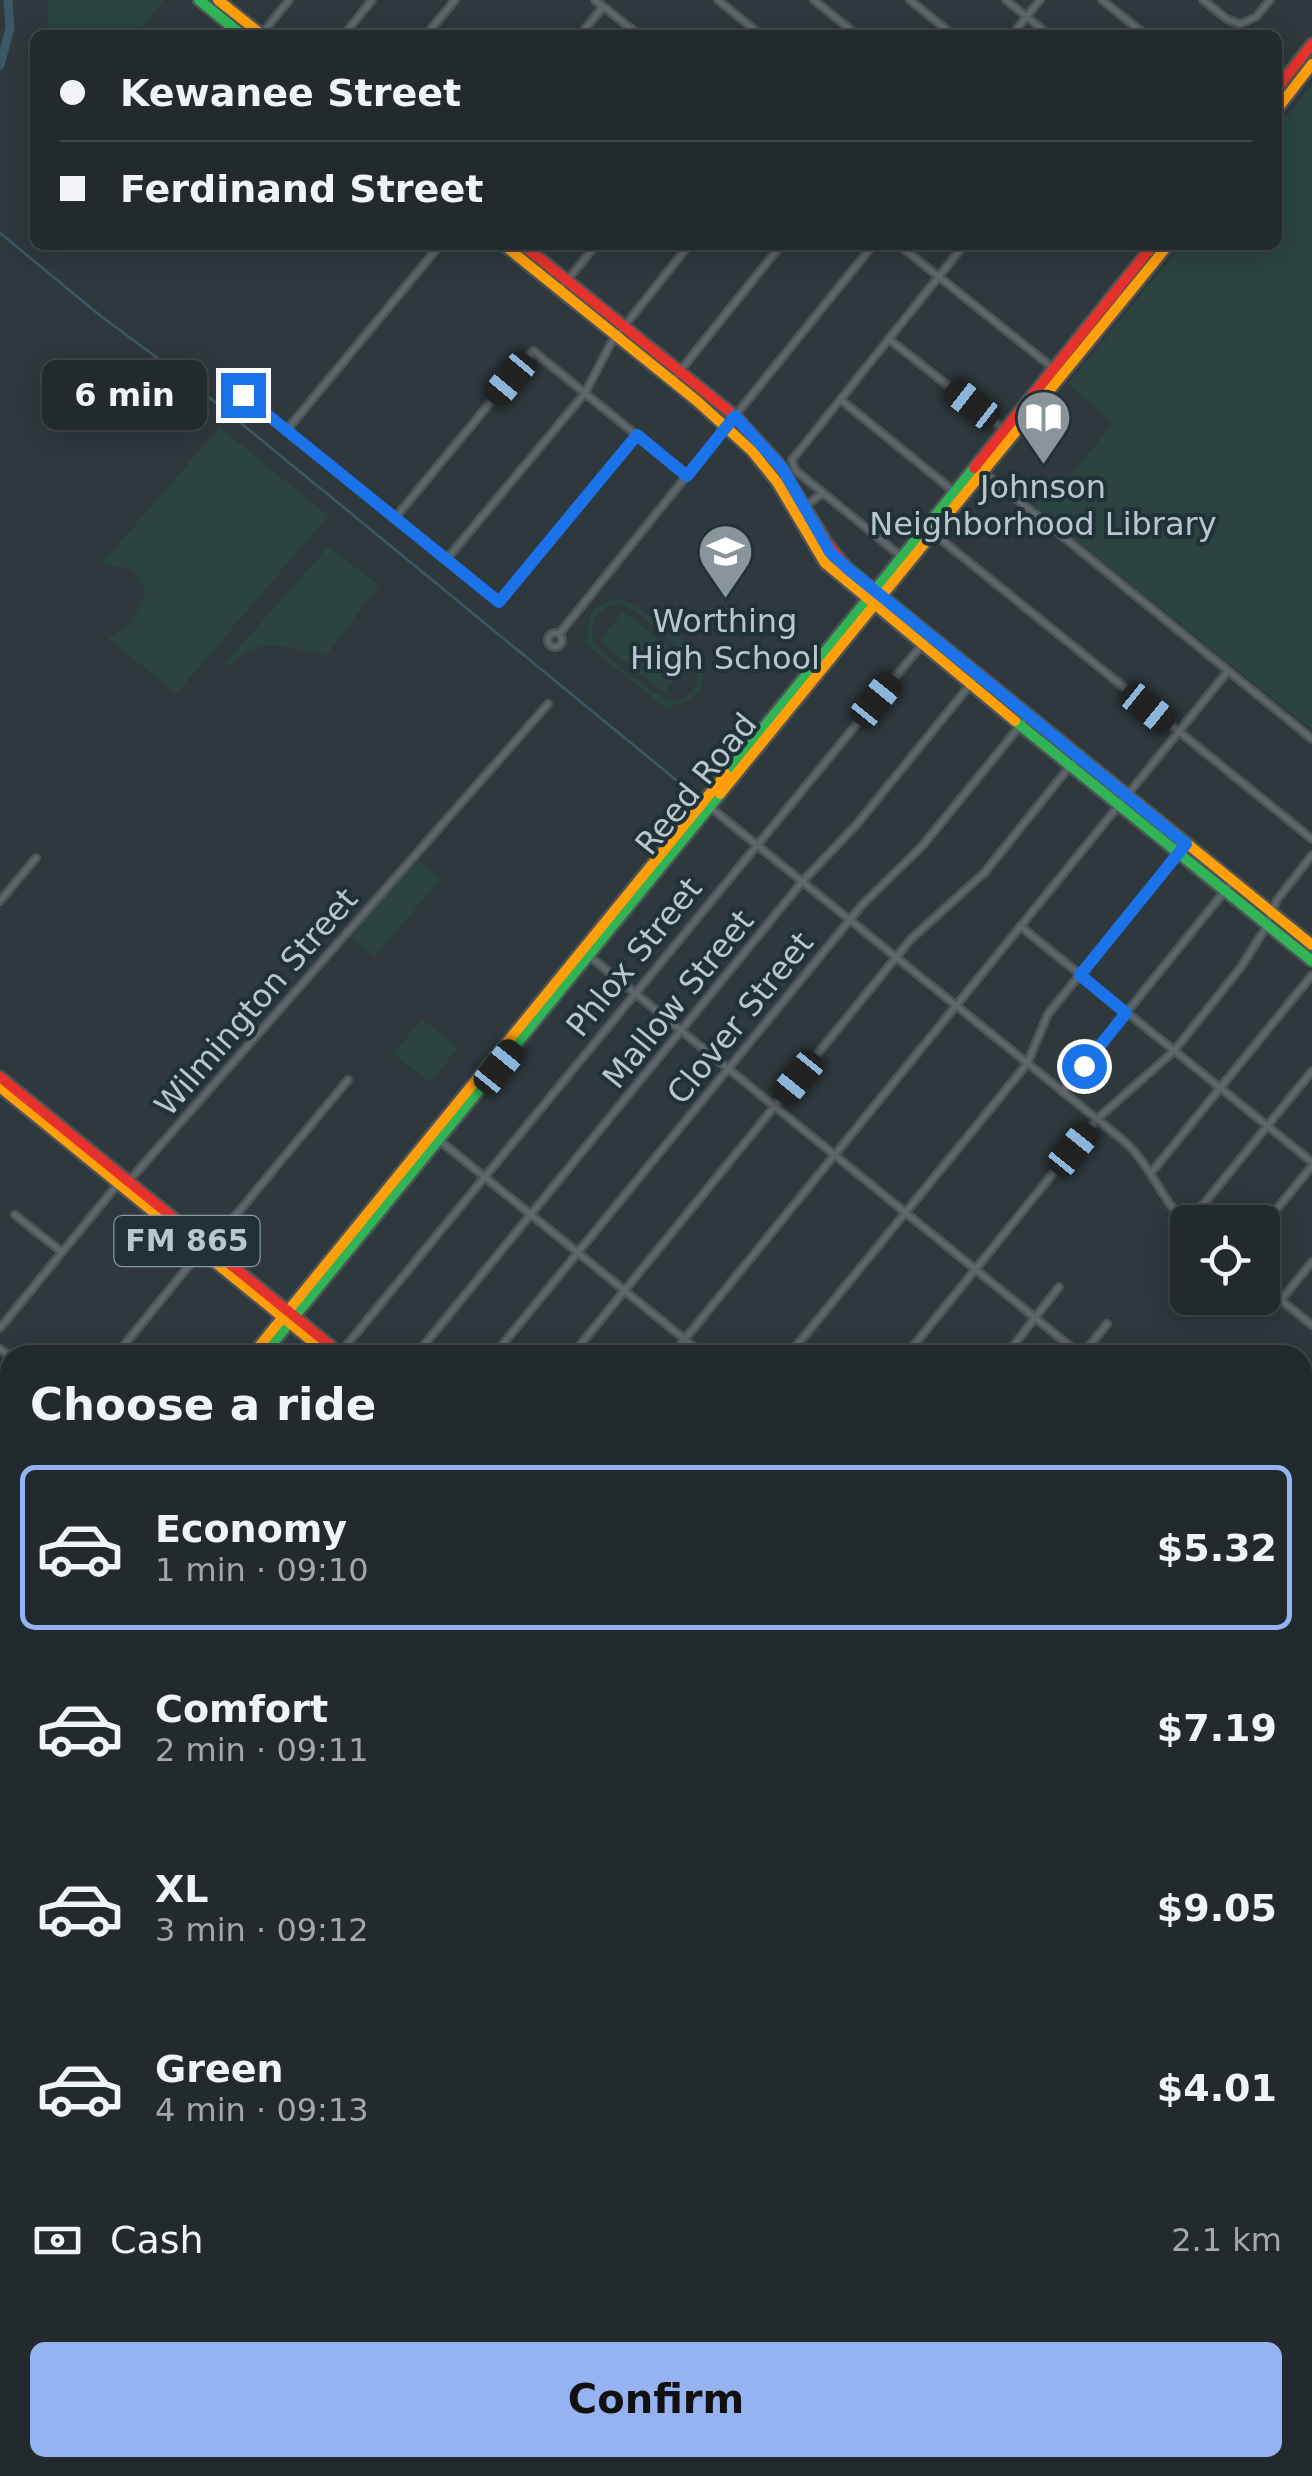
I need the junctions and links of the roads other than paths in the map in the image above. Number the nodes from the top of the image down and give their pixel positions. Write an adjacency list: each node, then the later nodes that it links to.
1 (218, 0): 18 (main road)
2 (290, 0): 19 (street)
3 (372, 0): 20 (street)
4 (454, 0): 21 (street)
5 (595, 0): 15 (street)
6 (718, 0): 24 (street)
7 (814, 0): 25 (street)
8 (910, 0): 26 (street)
9 (1006, 0): 16 (street)
10 (1040, 0): 16 (street)
11 (1102, 0): 29 (street)
12 (1203, 0): 13 (street)
13 (1270, 0)
14 (202, 1): 17 (main road)
15 (603, 7): 22 (street); 23 (street)
16 (1026, 17): 27 (street); 28 (street)
17 (236, 30)
18 (256, 30)
19 (266, 30)
20 (348, 30)
21 (430, 30)
22 (584, 30)
23 (633, 30)
24 (755, 30)
25 (851, 30)
26 (947, 30)
27 (1016, 30)
28 (1043, 30)
29 (1140, 30)
30 (1311, 46): 32 (main road)
31 (1312, 64): 33 (main road)
32 (1282, 82)
33 (1282, 103)
34 (436, 250): 60 (street)
35 (510, 250): 48 (main road)
36 (529, 250): 47 (main road)
37 (592, 250): 47 (street)
38 (685, 250): 49 (street)
39 (777, 250): 52 (street)
40 (869, 250): 58 (street)
41 (905, 250): 46 (street)
42 (960, 250): 46 (street)
43 (1150, 250): 45 (main road, Reed Road)
44 (1163, 250): 45 (main road, Reed Road)
45 (1135, 276): 53 (main road, Reed Road)
46 (939, 277): 51 (street); 53 (street)
47 (567, 280): 48 (street); 49 (main road)
48 (558, 290): 50 (main road)
49 (624, 326): 50 (street); 52 (main road)
50 (616, 336): 54 (main road); 55 (street)
51 (889, 340): 57 (street); 61 (street)
52 (680, 371): 54 (street); 58 (main road)
53 (1058, 372): 61 (main road, Reed Road)
54 (672, 381): 59 (main road)
55 (585, 393): 62 (street); 69 (street); 72 (street)
56 (243, 395): 60 (street)
57 (840, 400): 65 (street); 66 (street)
58 (735, 416): 59 (street); 67 (main road)
59 (727, 427): 64 (street); 68 (main road)
60 (286, 431): 69 (street)
61 (1008, 433): 63 (main road, Reed Road)
62 (637, 435): 64 (street); 72 (street)
63 (980, 469): 66 (main road, Reed Road); 77 (street)
64 (687, 476): 74 (street)
65 (823, 493): 67 (street); 71 (street)
66 (958, 495): 70 (main road, Reed Road)
67 (804, 506): 68 (street); 73 (main road)
68 (793, 512): 73 (main road)
69 (394, 519): 72 (street)
70 (930, 531): 71 (main road, Reed Road); 73 (main road, Reed Road); 83 (street)
71 (902, 558): 73 (main road, Reed Road)
72 (446, 560)
73 (874, 599): 75 (main road); 76 (main road); 88 (main road, Reed Road)
74 (559, 634)
75 (929, 636): 76 (street, Phlox Street); 78 (main road)
76 (921, 646): 79 (main road); 92 (street, Phlox Street)
77 (1228, 671): 83 (street); 84 (street)
78 (978, 676): 79 (street, Mallow Street); 81 (main road)
79 (970, 686): 82 (main road); 97 (street, Mallow Street)
80 (548, 704): 131 (street, Wilmington Street)
81 (1028, 716): 82 (street, Clover Street); 85 (main road)
82 (1020, 726): 86 (main road); 101 (street, Clover Street)
83 (1179, 732): 87 (street); 90 (street)
84 (1312, 739)
85 (1078, 756): 86 (street); 87 (main road)
86 (1070, 766): 89 (main road); 105 (street)
87 (1128, 796): 89 (street); 91 (main road)
88 (706, 805): 92 (street); 104 (main road, Reed Road)
89 (1119, 806): 93 (main road); 102 (street)
90 (1312, 839)
91 (1186, 844): 93 (street); 96 (main road)
92 (756, 845): 97 (street); 109 (street, Phlox Street)
93 (1178, 854): 98 (main road); 107 (street)
94 (1312, 855): 100 (street)
95 (36, 858): 99 (street)
96 (1233, 881): 98 (street); 100 (main road)
97 (802, 882): 101 (street); 112 (street, Mallow Street)
98 (1225, 891): 100 (main road); 111 (street)
99 (0, 901)
100 (1268, 918): 103 (main road); 106 (main road); 113 (street)
101 (849, 920): 105 (street); 115 (street, Clover Street)
102 (1020, 926): 107 (street); 110 (street)
103 (1312, 945)
104 (586, 953): 109 (street); 126 (main road, Reed Road)
105 (896, 958): 110 (street); 123 (street)
106 (1312, 961)
107 (1080, 975): 111 (street); 114 (street)
108 (1312, 975): 120 (street)
109 (633, 993): 112 (street); 130 (street, Phlox Street)
110 (955, 1006): 114 (street); 127 (street)
111 (1126, 1013): 113 (street); 121 (street)
112 (681, 1031): 115 (street); 136 (street, Mallow Street)
113 (1174, 1052): 120 (street); 124 (street)
114 (1026, 1064): 121 (street); 135 (street)
115 (728, 1069): 123 (street); 140 (street, Clover Street)
116 (1312, 1071): 125 (street)
117 (0, 1077): 122 (main road, FM 865)
118 (348, 1080): 138 (street)
119 (0, 1087): 122 (main road, FM 865)
120 (1220, 1089): 125 (street); 129 (street)
121 (1062, 1092): 124 (street)
122 (14, 1094): 131 (main road, FM 865)
123 (774, 1108): 127 (street); 144 (street)
124 (1097, 1119): 129 (street); 142 (street)
125 (1267, 1126): 128 (street); 132 (street)
126 (435, 1138): 130 (street); 146 (main road, Reed Road)
127 (834, 1155): 135 (street); 151 (street)
128 (1312, 1164): 133 (street)
129 (1151, 1174): 134 (street)
130 (484, 1177): 136 (street); 156 (street, Phlox Street)
131 (124, 1183): 138 (main road, FM 865); 139 (street, Wilmington Street)
132 (1203, 1205)
133 (1280, 1205)
134 (1170, 1208)
135 (906, 1213): 142 (street); 162 (street)
136 (530, 1214): 140 (street); 157 (street, Mallow Street)
137 (15, 1215): 139 (street)
138 (204, 1248): 146 (main road, FM 865); 152 (street)
139 (62, 1252): 150 (street, Wilmington Street)
140 (578, 1252): 144 (street); 158 (street, Clover Street)
141 (1312, 1262): 145 (street)
142 (975, 1270): 147 (street); 163 (street)
143 (1059, 1287): 147 (street)
144 (624, 1290): 151 (street); 159 (street)
145 (1281, 1300): 149 (street)
146 (289, 1317): 153 (main road, Reed Road); 154 (main road, Reed Road); 155 (main road, FM 865)
147 (1035, 1318): 164 (street); 165 (street)
148 (1106, 1324): 166 (street)
149 (1312, 1325)
150 (0, 1328)
151 (684, 1339): 160 (street); 161 (street)
152 (124, 1345)
153 (262, 1345)
154 (270, 1345)
155 (324, 1345)
156 (345, 1345)
157 (424, 1345)
158 (502, 1345)
159 (580, 1345)
160 (680, 1345)
161 (692, 1345)
162 (797, 1345)
163 (914, 1345)
164 (1014, 1345)
165 (1069, 1345)
166 (1089, 1345)

